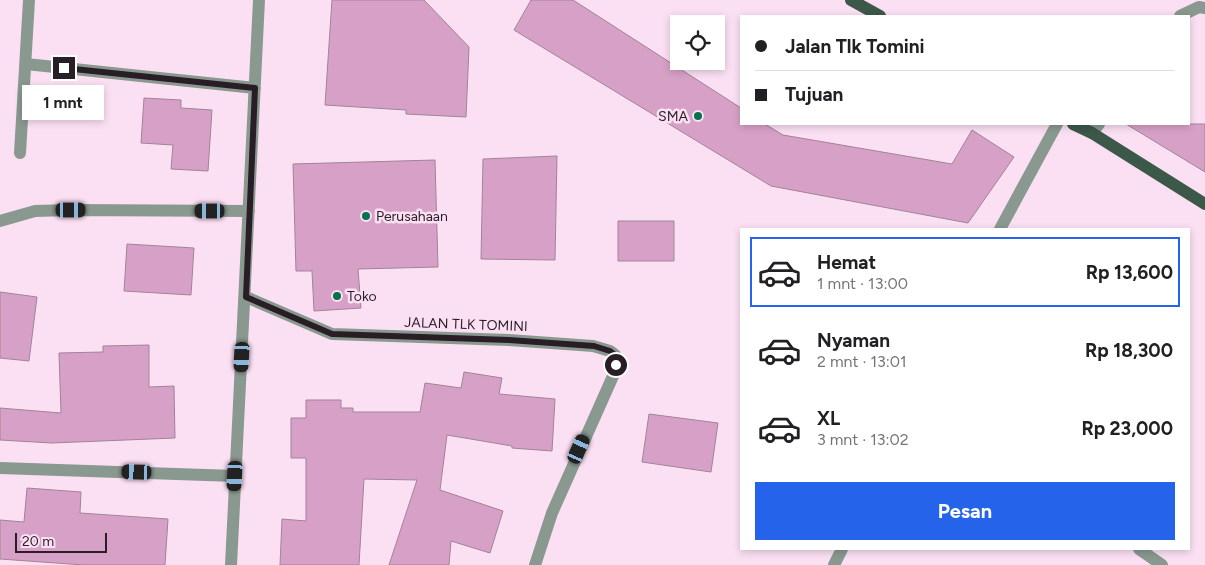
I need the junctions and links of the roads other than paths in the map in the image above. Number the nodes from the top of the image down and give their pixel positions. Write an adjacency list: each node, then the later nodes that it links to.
1 (29, 0): 7 (street)
2 (259, 0): 8 (street)
3 (851, 0): 5 (main road)
4 (1201, 5): 6 (street)
5 (878, 15)
6 (1182, 15)
7 (26, 64): 8 (street); 12 (street)
8 (255, 88): 14 (street)
9 (1055, 125): 16 (street)
10 (1078, 125): 11 (main road)
11 (1096, 129): 13 (main road)
12 (20, 153)
13 (1205, 204)
14 (249, 211): 15 (street); 17 (street)
15 (0, 221)
16 (1001, 228)
17 (246, 297): 19 (street); 23 (street, JALAN TLK TOMINI)
18 (0, 468): 19 (street)
19 (235, 476): 22 (street)
20 (842, 550): 24 (street)
21 (1140, 550): 25 (street)
22 (231, 565)
23 (535, 565)
24 (834, 565)
25 (1162, 565)

